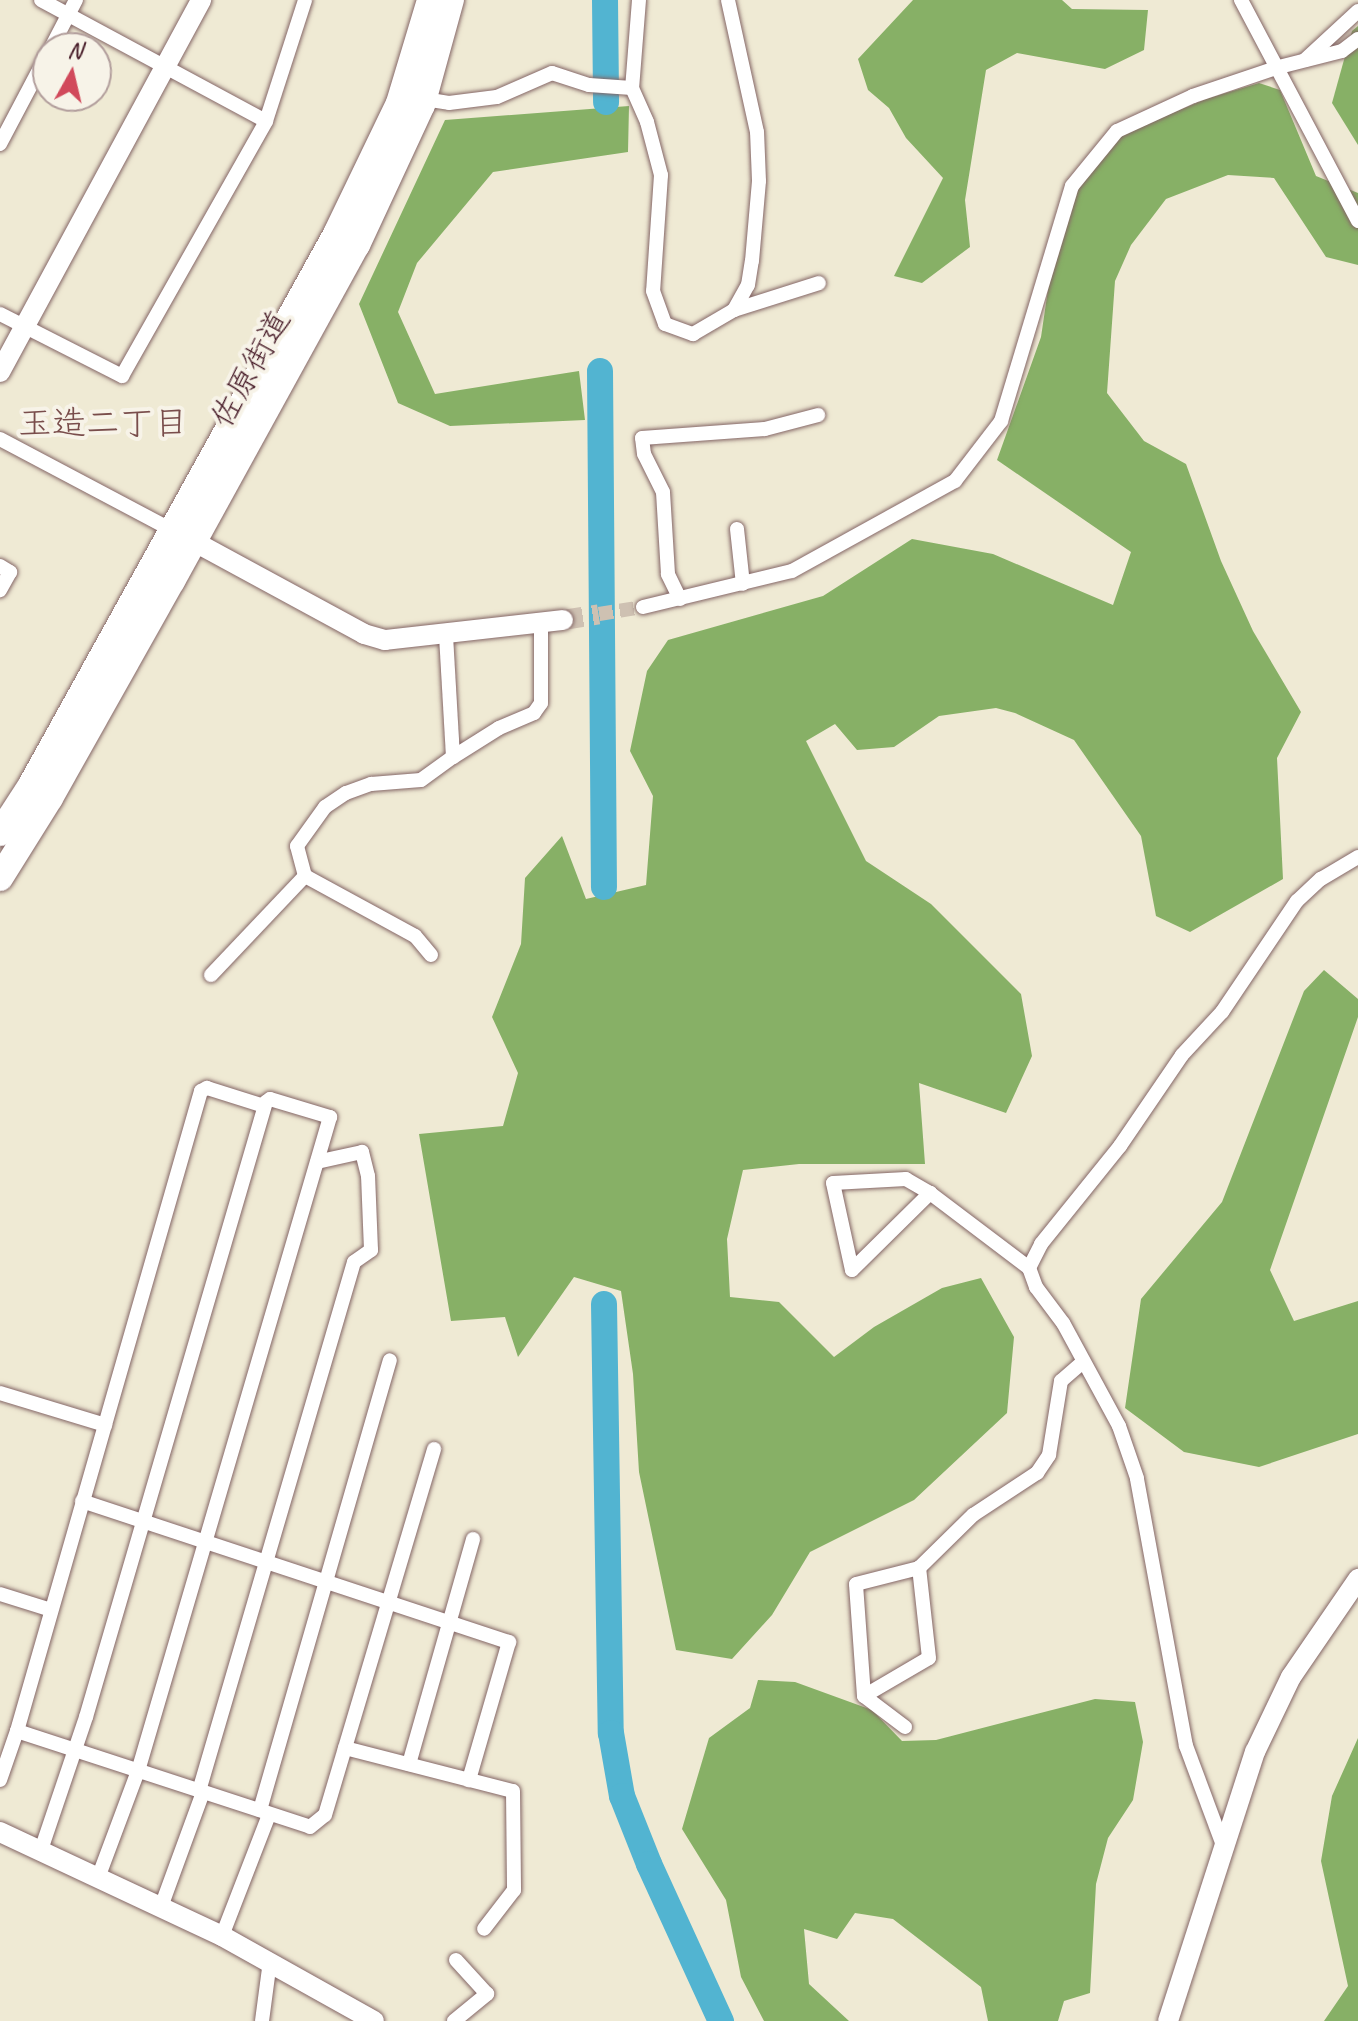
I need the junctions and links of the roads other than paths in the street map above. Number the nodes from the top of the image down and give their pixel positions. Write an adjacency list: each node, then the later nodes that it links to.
1 (41, 0): 11 (street)
2 (76, 0): 11 (street)
3 (201, 0): 15 (street)
4 (305, 0): 20 (street)
5 (430, 0): 31 (highway, 佐原街道)
6 (451, 0): 19 (highway, 佐原街道)
7 (639, 0): 18 (street)
8 (728, 0): 24 (street)
9 (1241, 0): 16 (street)
10 (1358, 11): 14 (street)
11 (68, 15): 12 (street); 15 (street)
12 (59, 32)
13 (1358, 39): 14 (street)
14 (1303, 62): 16 (street)
15 (165, 66): 20 (street); 26 (street)
16 (1279, 67): 22 (street); 33 (street)
17 (32, 83): 21 (street)
18 (627, 89): 19 (street); 24 (street)
19 (424, 99): 31 (highway, 佐原街道)
20 (266, 121): 26 (street)
21 (0, 144)
22 (1358, 221)
23 (819, 283): 24 (street)
24 (734, 310)
25 (0, 314): 26 (street)
26 (24, 327): 27 (street)
27 (0, 372)
28 (818, 415): 35 (street)
29 (0, 439): 31 (street)
30 (737, 529): 33 (street)
31 (183, 536): 39 (street); 41 (highway, 佐原街道); 44 (highway, 佐原街道)
32 (0, 566): 34 (street)
33 (743, 584): 35 (street)
34 (0, 590)
35 (680, 599): 36 (street)
36 (643, 607)
37 (563, 620): 38 (street)
38 (541, 623): 39 (street); 40 (street)
39 (446, 635): 40 (street)
40 (453, 757): 43 (street)
41 (0, 833)
42 (1358, 857): 50 (street)
43 (305, 876): 45 (street); 46 (street)
44 (0, 878)
45 (431, 955)
46 (211, 975)
47 (264, 1106): 48 (street); 54 (street); 57 (street)
48 (317, 1162): 59 (street); 60 (street)
49 (930, 1193): 49 (street); 50 (street)
50 (1029, 1268): 52 (street)
51 (390, 1360): 63 (street)
52 (1083, 1362): 61 (street); 80 (street)
53 (0, 1393): 54 (street)
54 (105, 1425): 56 (street)
55 (434, 1449): 65 (street)
56 (82, 1501): 57 (street); 66 (street)
57 (142, 1521): 59 (street); 72 (street)
58 (473, 1539): 67 (street)
59 (205, 1542): 60 (street); 74 (street)
60 (265, 1564): 63 (street); 77 (street)
61 (919, 1568): 68 (street); 68 (street)
62 (1358, 1579): 80 (street)
63 (326, 1581): 65 (street); 78 (street)
64 (0, 1594): 66 (street)
65 (388, 1602): 67 (street); 71 (street)
66 (51, 1610): 70 (street)
67 (450, 1622): 73 (street); 76 (street)
68 (864, 1696): 69 (street)
69 (905, 1727)
70 (17, 1731): 72 (street); 75 (street)
71 (345, 1748): 73 (street); 78 (street)
72 (75, 1750): 74 (street); 81 (street)
73 (409, 1764): 76 (street)
74 (138, 1771): 77 (street); 82 (street)
75 (0, 1780)
76 (469, 1780): 84 (street)
77 (201, 1792): 78 (street); 83 (street)
78 (264, 1813): 85 (street)
79 (0, 1832): 81 (street)
80 (1224, 1848): 91 (street)
81 (41, 1850): 82 (street)
82 (98, 1878): 83 (street)
83 (161, 1907): 85 (street)
84 (484, 1929)
85 (222, 1936): 87 (street)
86 (456, 1960): 90 (street)
87 (270, 1961): 88 (street); 89 (street)
88 (262, 2021)
89 (374, 2021)
90 (454, 2021)
91 (1168, 2021)

